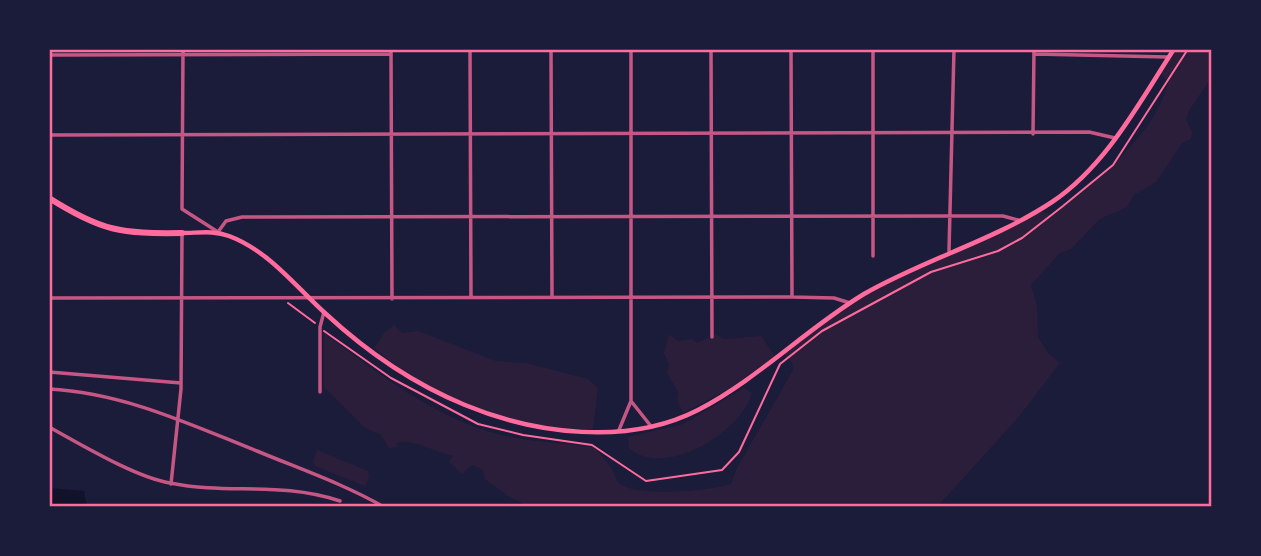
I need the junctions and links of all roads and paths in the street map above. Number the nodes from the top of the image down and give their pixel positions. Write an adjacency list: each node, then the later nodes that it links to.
1 (183, 49): 14 (street)
2 (470, 49): 19 (street)
3 (551, 49): 24 (street)
4 (631, 49): 25 (street)
5 (711, 49): 16 (street)
6 (791, 49): 20 (street)
7 (873, 49): 21 (street)
8 (954, 49): 17 (street)
9 (1174, 49): 15 (main road)
10 (1188, 49): 54 (path)
11 (391, 51): 14 (street); 26 (street)
12 (1034, 52): 15 (street); 22 (street)
13 (49, 55): 14 (street)
14 (183, 56): 18 (street)
15 (1169, 57): 27 (main road)
16 (712, 133): 20 (street); 25 (street); 35 (street)
17 (953, 133): 21 (street); 22 (street); 34 (street)
18 (182, 134): 23 (street); 26 (street); 38 (street)
19 (470, 134): 24 (street); 26 (street); 29 (street)
20 (791, 134): 21 (street); 32 (street)
21 (872, 134): 33 (street)
22 (1034, 134): 27 (street)
23 (49, 135)
24 (551, 135): 25 (street); 30 (street)
25 (631, 135): 31 (street)
26 (390, 136): 36 (street)
27 (1115, 138): 37 (main road)
28 (49, 198): 39 (highway)
29 (471, 216): 30 (street); 36 (street); 43 (street)
30 (551, 216): 31 (street); 42 (street)
31 (631, 216): 35 (street); 49 (street)
32 (792, 216): 33 (street); 35 (street); 45 (street)
33 (873, 216): 34 (street); 41 (street)
34 (952, 216): 37 (street); 40 (street)
35 (712, 217): 44 (street)
36 (390, 218): 38 (street); 51 (street)
37 (1020, 221): 40 (main road)
38 (218, 232): 39 (main road); 48 (main road)
39 (182, 233): 47 (street)
40 (949, 251): 52 (main road)
41 (873, 256)
42 (552, 296): 43 (street); 49 (street)
43 (471, 297): 51 (street)
44 (713, 297): 45 (street); 49 (street); 55 (street)
45 (792, 297): 52 (street)
46 (49, 298): 47 (street)
47 (181, 298): 50 (street); 57 (street)
48 (311, 298): 50 (street); 51 (street); 53 (main road)
49 (631, 298): 60 (street)
50 (281, 299): 54 (path)
51 (392, 299)
52 (850, 303): 62 (main road)
53 (324, 312): 54 (street); 64 (main road)
54 (320, 327): 59 (street)
55 (712, 337)
56 (49, 372): 57 (street)
57 (181, 383): 61 (street)
58 (49, 389): 61 (street)
59 (320, 392)
60 (631, 401): 62 (street); 64 (street)
61 (176, 419): 65 (street); 67 (street)
62 (650, 425): 64 (main road)
63 (49, 427): 65 (street)
64 (619, 430)
65 (171, 484): 66 (street)
66 (340, 500)
67 (384, 507)

